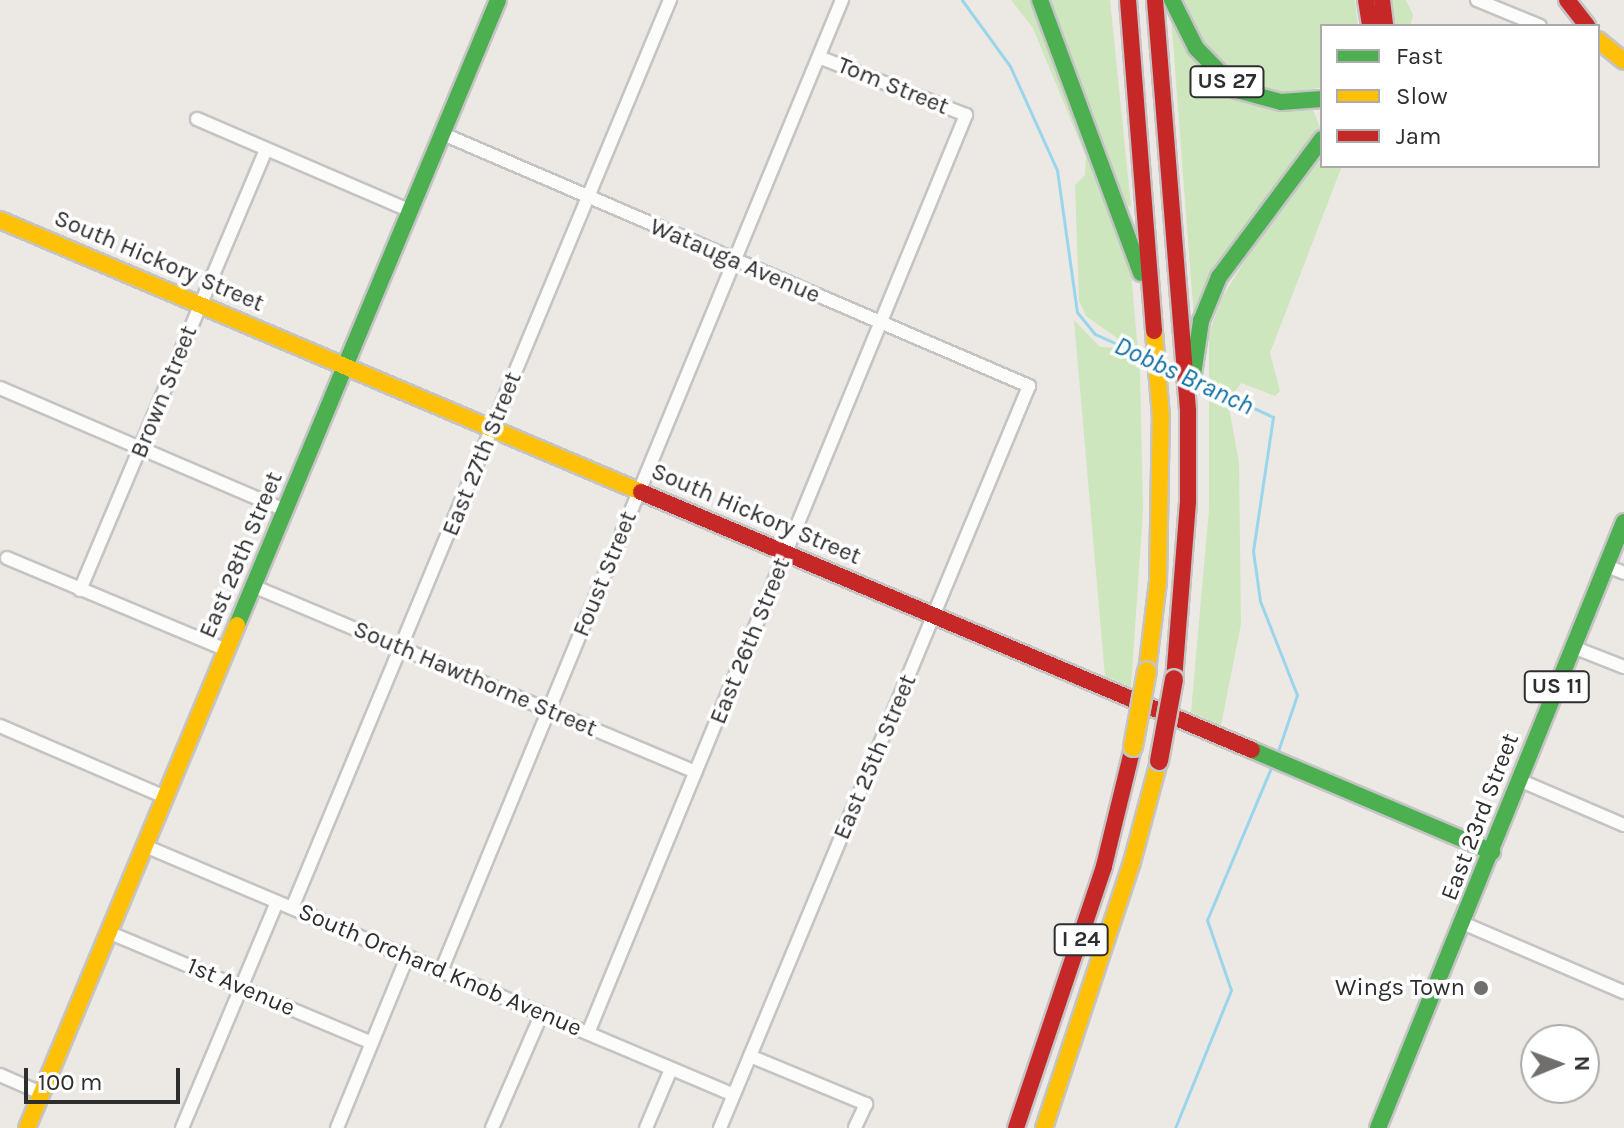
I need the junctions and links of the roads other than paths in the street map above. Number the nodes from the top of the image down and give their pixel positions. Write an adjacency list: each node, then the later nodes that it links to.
1 (498, 0): 23 (main road, East 28th Street)
2 (670, 0): 26 (street, East 27th Street)
3 (842, 0): 18 (street, Foust Street)
4 (1040, 0): 31 (main road)
5 (1128, 0): 31 (main road, I 24)
6 (1155, 0): 36 (main road, I 24)
7 (1172, 0): 20 (main road, US 27)
8 (1366, 0): 12 (main road)
9 (1382, 0): 13 (main road)
10 (1477, 0): 14 (street)
11 (1567, 0): 15 (main road)
12 (1370, 24)
13 (1385, 24)
14 (1535, 24)
15 (1585, 24)
16 (1600, 42): 19 (main road)
17 (1600, 51): 19 (street)
18 (819, 57): 21 (street, Tom Street); 29 (street, Foust Street)
19 (1620, 59)
20 (1320, 99)
21 (966, 115): 32 (street, East 26th Street)
22 (197, 119): 25 (street)
23 (443, 134): 26 (street, Watauga Avenue); 27 (main road, East 28th Street)
24 (1320, 142): 36 (main road)
25 (266, 150): 27 (street); 30 (street, Brown Street)
26 (589, 197): 29 (street, Watauga Avenue); 37 (street, East 27th Street)
27 (411, 211): 33 (main road, East 28th Street)
28 (0, 220): 30 (main road, South Hickory Street)
29 (737, 262): 32 (street, Watauga Avenue); 39 (street, Foust Street)
30 (199, 305): 33 (main road, South Hickory Street); 38 (street, Brown Street)
31 (1154, 311): 83 (main road, I 24, bridge)
32 (882, 324): 34 (street, Watauga Avenue); 42 (street, East 26th Street)
33 (346, 365): 37 (main road, South Hickory Street); 40 (main road, East 28th Street)
34 (1029, 386): 47 (street, East 25th Street)
35 (0, 388): 38 (street)
36 (1188, 411): 84 (main road, I 24, bridge)
37 (493, 426): 39 (main road, South Hickory Street); 49 (street, East 27th Street)
38 (141, 449): 40 (street); 46 (street, Brown Street)
39 (640, 490): 42 (main road, South Hickory Street); 52 (street, Foust Street)
40 (285, 510): 45 (main road, East 28th Street)
41 (1624, 522): 44 (main road, East 23rd Street / US 11)
42 (786, 553): 47 (main road, South Hickory Street); 54 (street, East 26th Street)
43 (7, 558): 46 (street)
44 (1615, 570): 48 (main road, East 23rd Street / US 11)
45 (253, 586): 49 (street, South Hawthorne Street); 50 (main road, East 28th Street)
46 (80, 590): 50 (street)
47 (934, 616): 59 (main road, South Hickory Street); 71 (street, East 25th Street)
48 (1573, 647): 51 (street); 55 (main road, East 23rd Street / US 11)
49 (403, 649): 52 (street, South Hawthorne Street); 61 (street, East 27th Street)
50 (227, 650): 56 (main road, East 28th Street)
51 (1624, 667)
52 (549, 711): 54 (street, South Hawthorne Street); 65 (street, Foust Street)
53 (0, 726): 56 (street)
54 (696, 772): 69 (street, East 26th Street)
55 (1519, 780): 57 (street); 59 (main road, East 23rd Street / US 11)
56 (165, 797): 58 (main road, East 28th Street)
57 (1624, 825)
58 (145, 846): 60 (street, South Orchard Knob Avenue); 63 (main road, East 28th Street)
59 (1492, 852): 62 (main road, East 23rd Street / US 11)
60 (277, 902): 61 (street, South Orchard Knob Avenue); 66 (street)
61 (292, 908): 64 (street, South Orchard Knob Avenue)
62 (1465, 924): 67 (street); 85 (main road, East 23rd Street / US 11)
63 (108, 932): 66 (street, 1st Avenue); 74 (main road, East 28th Street)
64 (407, 957): 65 (street, South Orchard Knob Avenue); 70 (street)
65 (441, 971): 68 (street, South Orchard Knob Avenue)
66 (240, 987): 70 (street, 1st Avenue); 77 (street)
67 (1624, 992)
68 (542, 1013): 69 (street, South Orchard Knob Avenue); 79 (street)
69 (588, 1033): 72 (street, South Orchard Knob Avenue)
70 (372, 1043): 78 (street)
71 (750, 1056): 75 (street, East 25th Street); 82 (street)
72 (671, 1069): 75 (street, South Orchard Knob Avenue); 80 (street)
73 (0, 1075): 74 (street)
74 (41, 1093): 76 (main road, East 28th Street)
75 (734, 1095): 81 (street, East 25th Street)
76 (27, 1128)
77 (182, 1128)
78 (337, 1128)
79 (492, 1128)
80 (646, 1128)
81 (720, 1128)
82 (855, 1128)
83 (1016, 1128)
84 (1044, 1128)
85 (1378, 1128)

